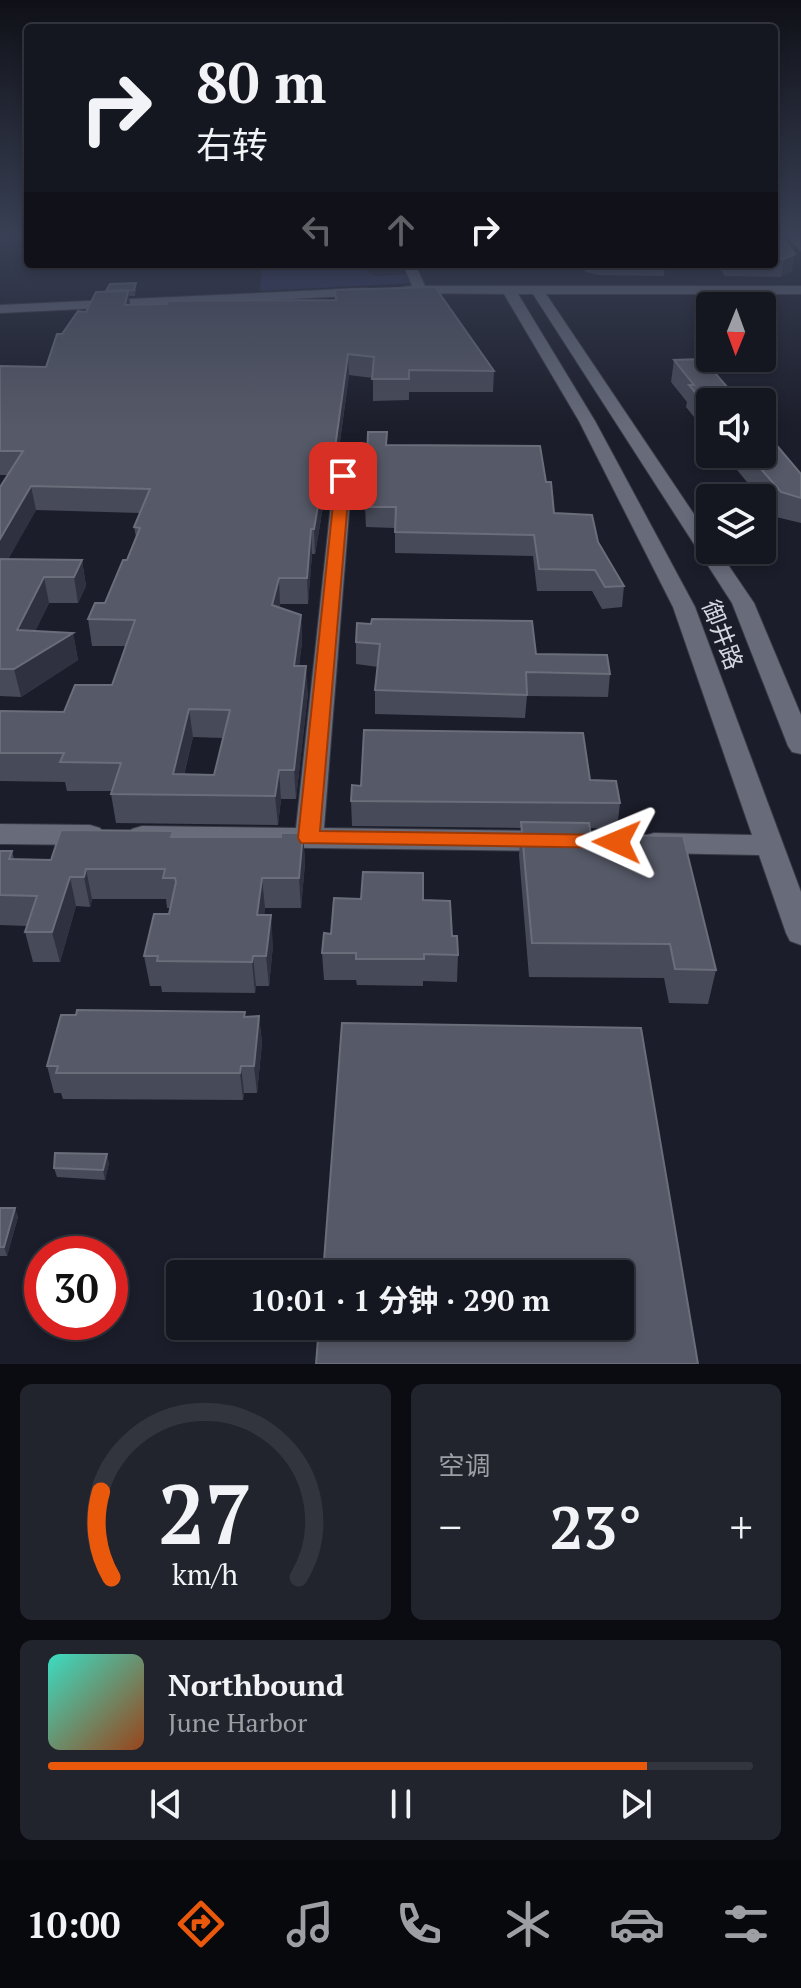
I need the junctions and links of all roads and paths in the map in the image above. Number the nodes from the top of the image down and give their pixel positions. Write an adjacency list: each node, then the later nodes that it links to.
1 (217, 301): 5 (street)
2 (291, 301): 5 (street)
3 (515, 301): 12 (street, 御井路)
4 (544, 301): 7 (street, 御井路)
5 (0, 312)
6 (343, 476): 9 (street)
7 (801, 746)
8 (0, 834): 9 (street)
9 (309, 838): 10 (street)
10 (580, 842)
11 (628, 843): 12 (street)
12 (771, 845): 13 (street, 御井路)
13 (801, 933)

